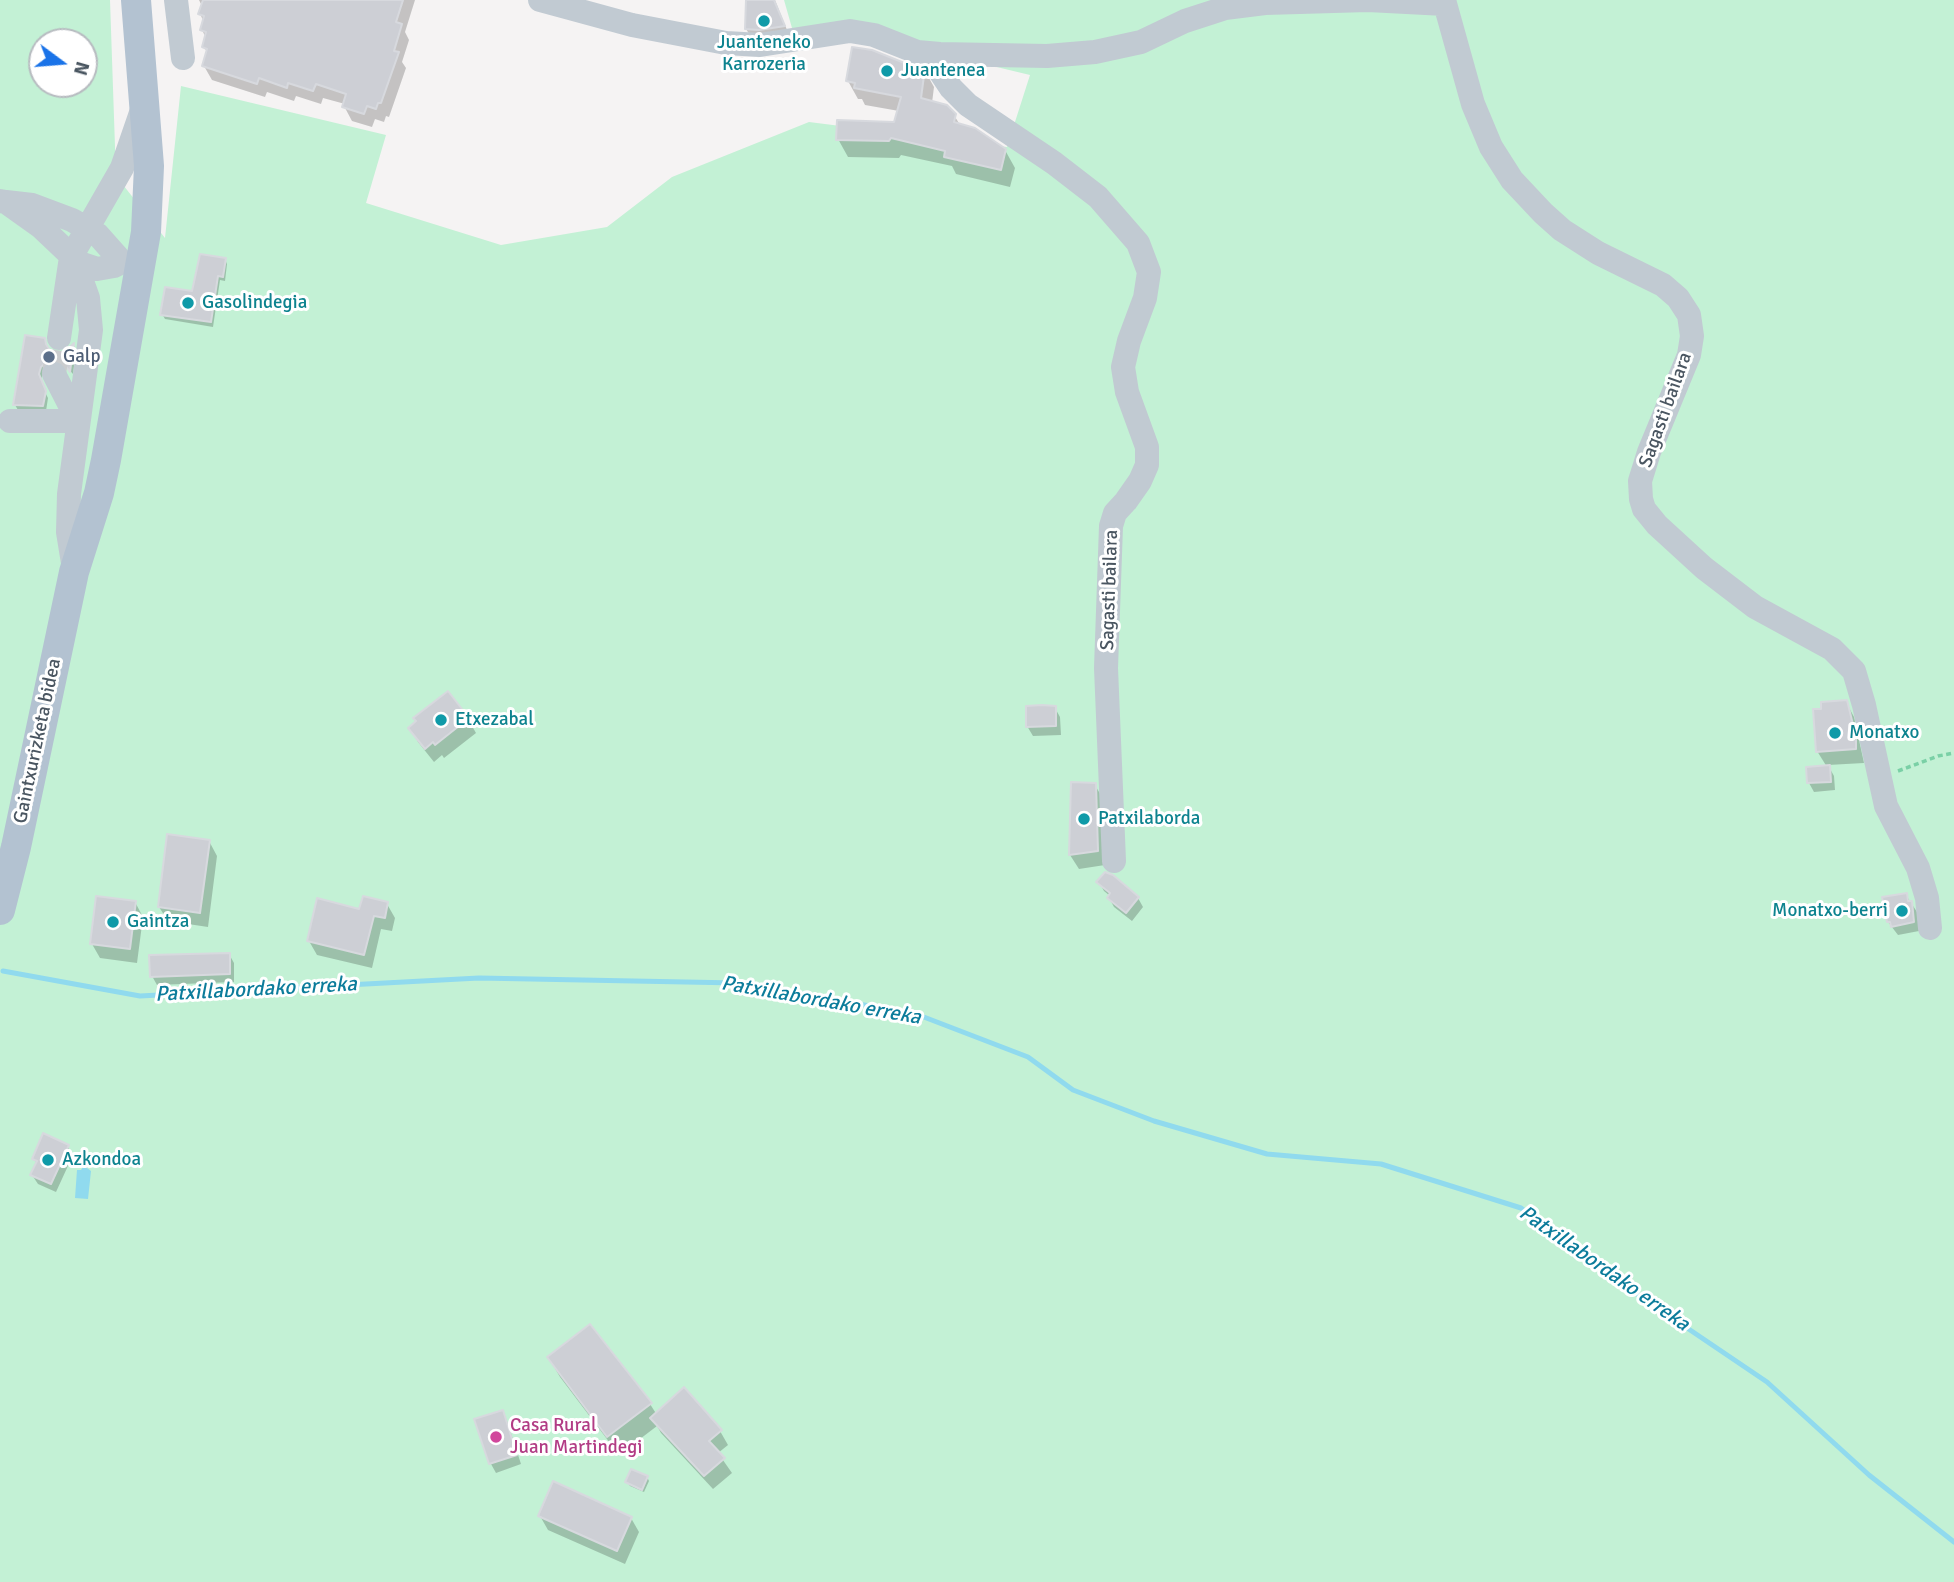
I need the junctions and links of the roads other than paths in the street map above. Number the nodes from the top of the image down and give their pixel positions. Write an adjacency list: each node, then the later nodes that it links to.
1 (136, 0): 7 (main road, Gaintxurizketa bidea)
2 (176, 0): 6 (street)
3 (540, 0): 5 (street, Sagasti bailara)
4 (1445, 2): 5 (street, Sagasti bailara); 23 (street, Sagasti bailara)
5 (939, 54): 21 (street, Sagasti bailara)
6 (183, 58)
7 (144, 103): 8 (street); 12 (main road, Gaintxurizketa bidea); 14 (main road, Gaintxurizketa bidea)
8 (114, 185): 10 (street); 11 (street)
9 (3, 201): 10 (street); 13 (street)
10 (32, 205): 11 (street)
11 (88, 228): 13 (street); 14 (street)
12 (146, 232): 14 (main road, Gaintxurizketa bidea); 16 (main road, Gaintxurizketa bidea)
13 (71, 257): 14 (street); 15 (street); 19 (street)
14 (122, 262): 16 (main road, Gaintxurizketa bidea); 20 (main road, Gaintxurizketa bidea)
15 (59, 338)
16 (123, 364): 20 (main road, Gaintxurizketa bidea)
17 (54, 374): 19 (street)
18 (10, 421): 19 (street)
19 (78, 421): 20 (street)
20 (74, 572): 22 (main road, Gaintxurizketa bidea)
21 (1114, 861)
22 (0, 910)
23 (1930, 928)

